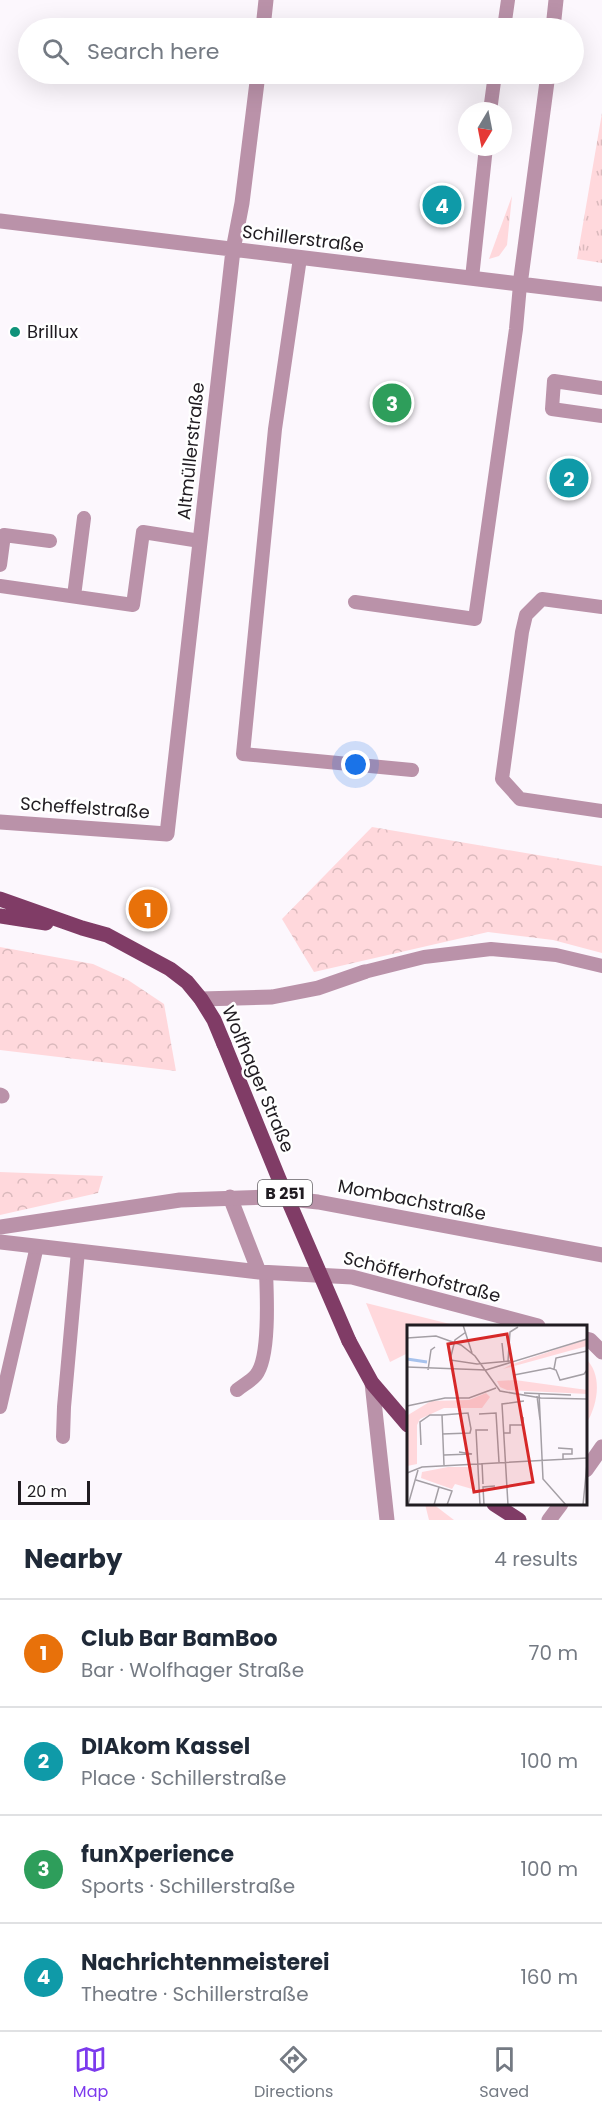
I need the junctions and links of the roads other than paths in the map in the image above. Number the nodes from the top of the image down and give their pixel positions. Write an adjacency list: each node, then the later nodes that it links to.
1 (266, 0): 4 (street)
2 (508, 0): 5 (lane)
3 (556, 0): 6 (street)
4 (264, 18)
5 (505, 18)
6 (554, 18)
7 (257, 84): 13 (street, Altmüllerstraße)
8 (494, 84): 10 (lane)
9 (547, 84): 16 (street)
10 (491, 102)
11 (485, 156): 15 (lane)
12 (0, 221): 13 (street, Schillerstraße)
13 (233, 250): 14 (street, Schillerstraße); 23 (street, Altmüllerstraße)
14 (300, 258): 15 (street, Schillerstraße); 29 (lane)
15 (471, 278): 16 (street, Schillerstraße)
16 (520, 285): 17 (street, Schillerstraße); 27 (lane)
17 (602, 294)
18 (602, 388): 19 (lane)
19 (602, 416)
20 (84, 518): 26 (lane)
21 (2, 533): 22 (lane); 24 (lane)
22 (50, 541)
23 (200, 541): 26 (lane); 32 (street, Altmüllerstraße)
24 (0, 565)
25 (0, 585): 26 (lane)
26 (74, 596)
27 (355, 602)
28 (602, 607): 30 (lane)
29 (412, 770)
30 (602, 811)
31 (0, 822): 32 (street, Scheffelstraße)
32 (168, 834)
33 (0, 899): 35 (main road, Wolfhager Straße / B 251)
34 (0, 916): 35 (main road, Wolfhager Straße / B 251)
35 (82, 928): 38 (main road, Wolfhager Straße / B 251)
36 (602, 966): 37 (lane)
37 (364, 972): 38 (street)
38 (206, 1005): 49 (main road, Wolfhager Straße / B 251, bridge)
39 (230, 1197): 40 (street, Mombachstraße); 44 (street, Mombachstraße); 45 (street)
40 (0, 1227)
41 (0, 1242): 42 (street, Schöfferhofstraße)
42 (37, 1246): 43 (street, Schöfferhofstraße); 51 (lane)
43 (78, 1251): 45 (street, Schöfferhofstraße); 53 (lane)
44 (602, 1255)
45 (263, 1272): 46 (street, Schöfferhofstraße); 50 (lane)
46 (534, 1325)
47 (587, 1339): 48 (street)
48 (602, 1352)
49 (372, 1383): 52 (main road, Wolfhager Straße / B 251); 58 (street)
50 (237, 1390)
51 (0, 1407)
52 (407, 1424)
53 (63, 1437)
54 (602, 1447): 55 (street)
55 (587, 1467)
56 (497, 1505): 59 (main road)
57 (560, 1505): 60 (street)
58 (387, 1520)
59 (519, 1520)
60 (549, 1520)

